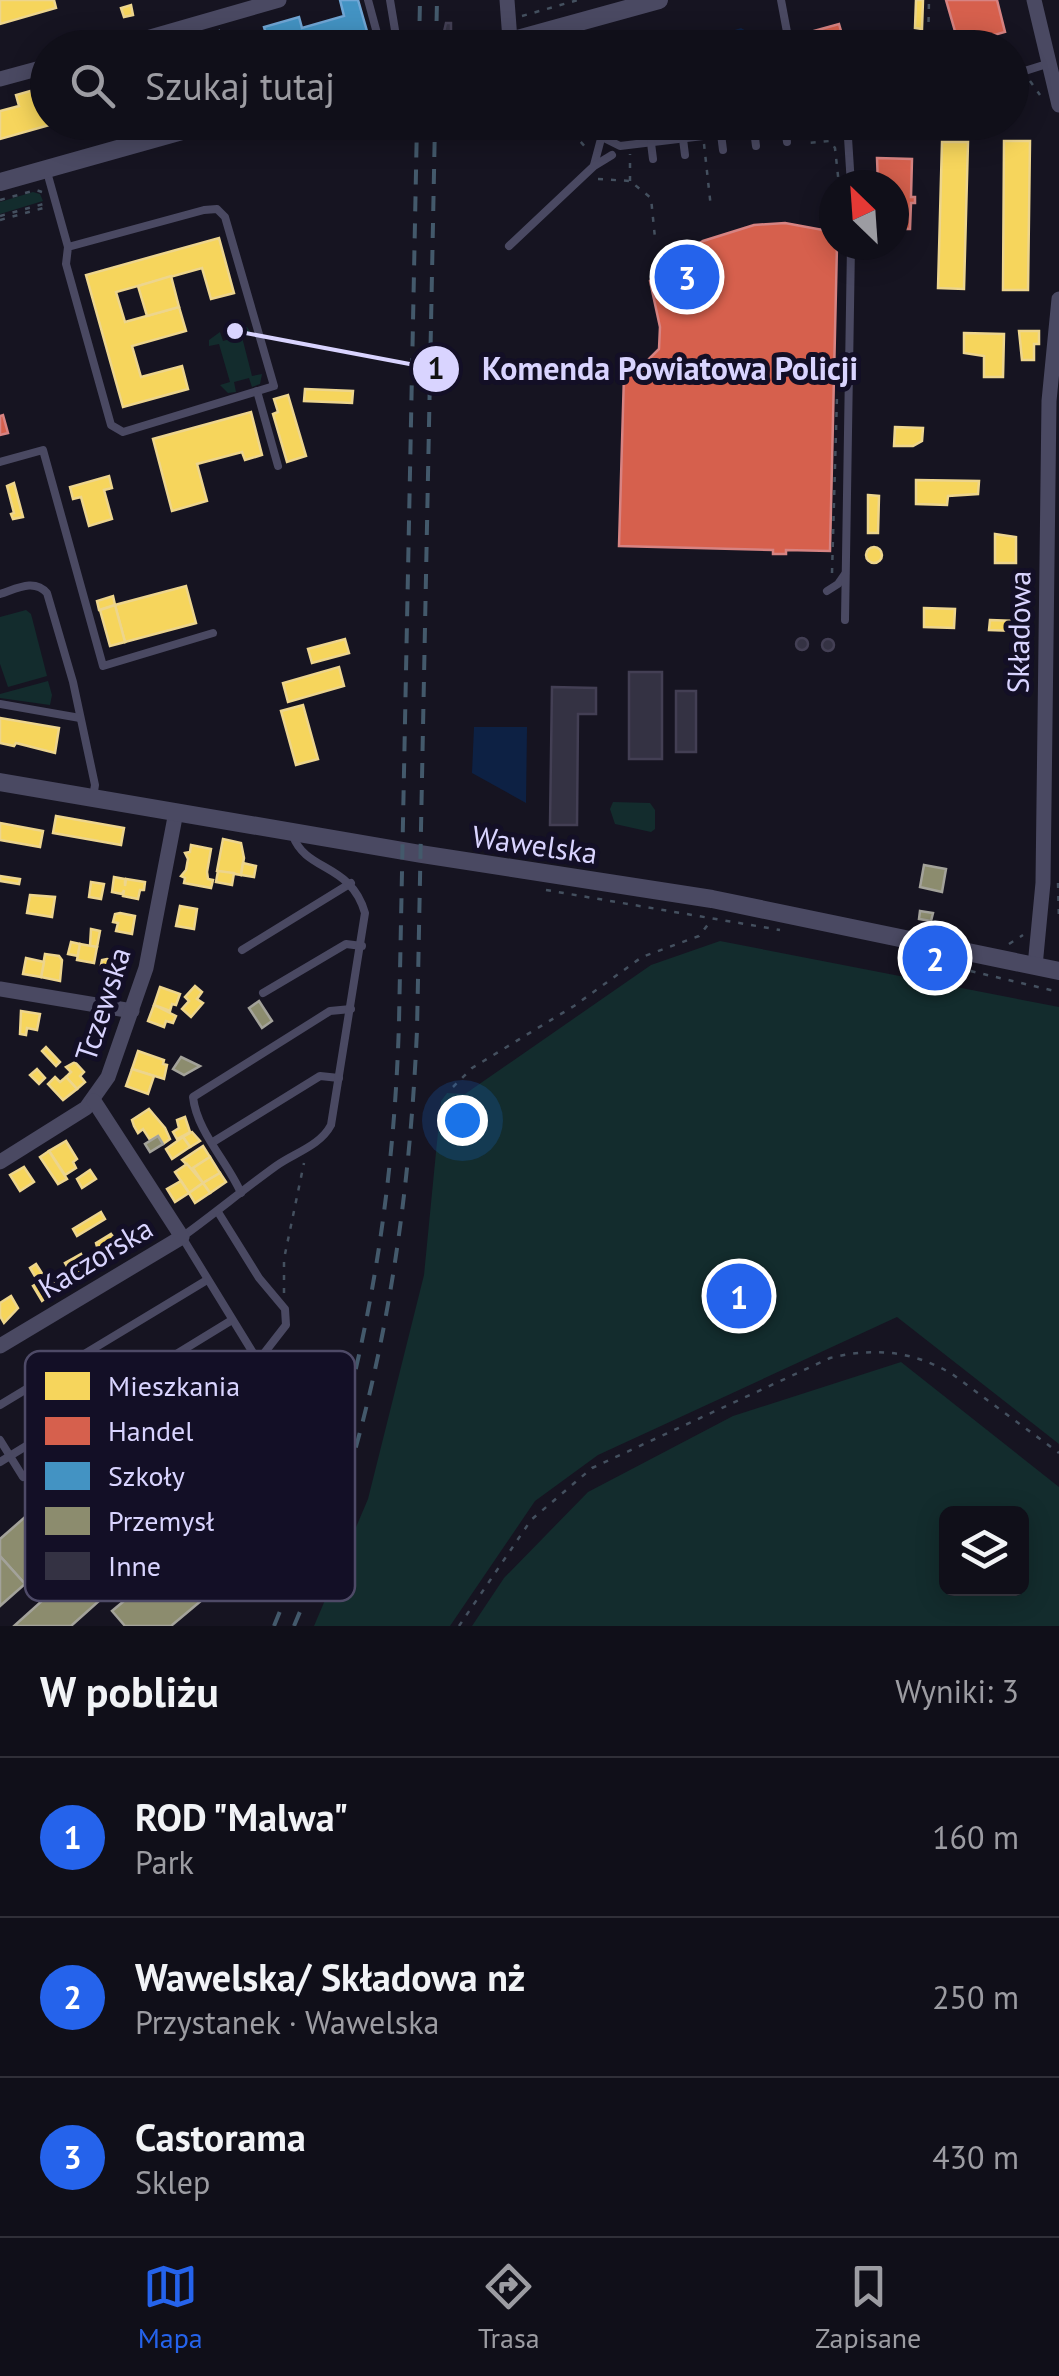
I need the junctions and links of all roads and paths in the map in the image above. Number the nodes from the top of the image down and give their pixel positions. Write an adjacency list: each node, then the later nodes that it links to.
1 (279, 0): 11 (street)
2 (368, 0): 12 (lane)
3 (390, 0): 13 (lane)
4 (507, 0): 14 (street)
5 (578, 0): 10 (path)
6 (659, 0): 15 (street)
7 (781, 0): 16 (lane)
8 (929, 0): 17 (path)
9 (1034, 0): 18 (street)
10 (516, 18)
11 (175, 30)
12 (377, 30)
13 (395, 30)
14 (509, 30)
15 (577, 30)
16 (787, 30)
17 (928, 30)
18 (1054, 62): 19 (lane); 23 (street)
19 (1029, 69)
20 (30, 71): 22 (street)
21 (1029, 78): 23 (path)
22 (0, 79)
23 (1052, 96): 24 (street)
24 (1059, 105)
25 (150, 140): 44 (street)
26 (580, 140): 43 (path)
27 (600, 140): 43 (lane)
28 (607, 140): 37 (lane)
29 (672, 140): 36 (lane)
30 (683, 140): 41 (lane)
31 (703, 140): 51 (path)
32 (722, 140): 39 (lane)
33 (755, 140): 38 (lane)
34 (804, 140): 46 (path)
35 (849, 140): 47 (lane)
36 (651, 142): 37 (lane); 42 (lane)
37 (625, 145): 40 (lane); 48 (path)
38 (756, 146)
39 (723, 150)
40 (612, 155): 43 (lane); 45 (lane)
41 (685, 155)
42 (653, 159)
43 (591, 168): 48 (path); 54 (lane)
44 (46, 169): 49 (street); 55 (lane)
45 (610, 169)
46 (837, 170)
47 (850, 170)
48 (630, 181): 53 (path)
49 (0, 182)
50 (0, 200): 52 (path)
51 (711, 208)
52 (0, 218)
53 (655, 238)
54 (509, 246)
55 (68, 247): 59 (lane); 59 (lane)
56 (851, 260): 62 (lane)
57 (1059, 298): 68 (street, Składowa)
58 (837, 382): 62 (path)
59 (257, 392): 61 (lane)
60 (0, 462): 66 (lane)
61 (278, 466)
62 (846, 573): 63 (lane); 65 (lane)
63 (827, 591)
64 (0, 594): 69 (lane)
65 (845, 620)
66 (213, 633)
67 (0, 704): 69 (lane)
68 (1052, 707): 82 (street, Składowa)
69 (80, 718): 71 (lane)
70 (0, 782): 71 (street, Wawelska)
71 (92, 797): 72 (street, Wawelska)
72 (176, 812): 73 (street, Wawelska); 88 (street, Tczewska)
73 (291, 832): 74 (street, Wawelska); 75 (lane)
74 (534, 871): 76 (street, Wawelska); 77 (path)
75 (350, 883): 79 (lane); 80 (lane)
76 (712, 899): 77 (path); 82 (street, Wawelska)
77 (711, 920): 78 (path); 90 (path)
78 (786, 931)
79 (362, 946): 86 (lane); 87 (lane)
80 (242, 950)
81 (919, 959): 85 (path)
82 (1035, 966): 83 (street, Wawelska)
83 (1059, 971)
84 (0, 989): 88 (street)
85 (1059, 992)
86 (263, 993)
87 (351, 1009): 89 (lane); 93 (lane)
88 (132, 1011): 91 (street, Tczewska)
89 (339, 1078): 92 (lane); 93 (lane)
90 (453, 1087)
91 (94, 1100): 94 (street, Tczewska); 97 (street, Kaczorska)
92 (318, 1141): 95 (lane); 99 (path)
93 (213, 1142): 95 (lane)
94 (0, 1162)
95 (241, 1193): 96 (lane)
96 (218, 1212): 97 (lane); 99 (lane)
97 (182, 1236): 98 (lane); 101 (street, Kaczorska)
98 (208, 1280): 100 (lane); 102 (lane)
99 (285, 1309): 105 (lane)
100 (232, 1320): 103 (lane); 104 (lane)
101 (0, 1346)
102 (90, 1351)
103 (181, 1351)
104 (252, 1351)
105 (266, 1351)
106 (25, 1390): 107 (lane)
107 (0, 1405)
108 (0, 1440): 111 (lane)
109 (25, 1447): 111 (lane)
110 (1059, 1453): 114 (path)
111 (10, 1456): 112 (lane); 113 (lane)
112 (0, 1462)
113 (23, 1477)
114 (459, 1626)

